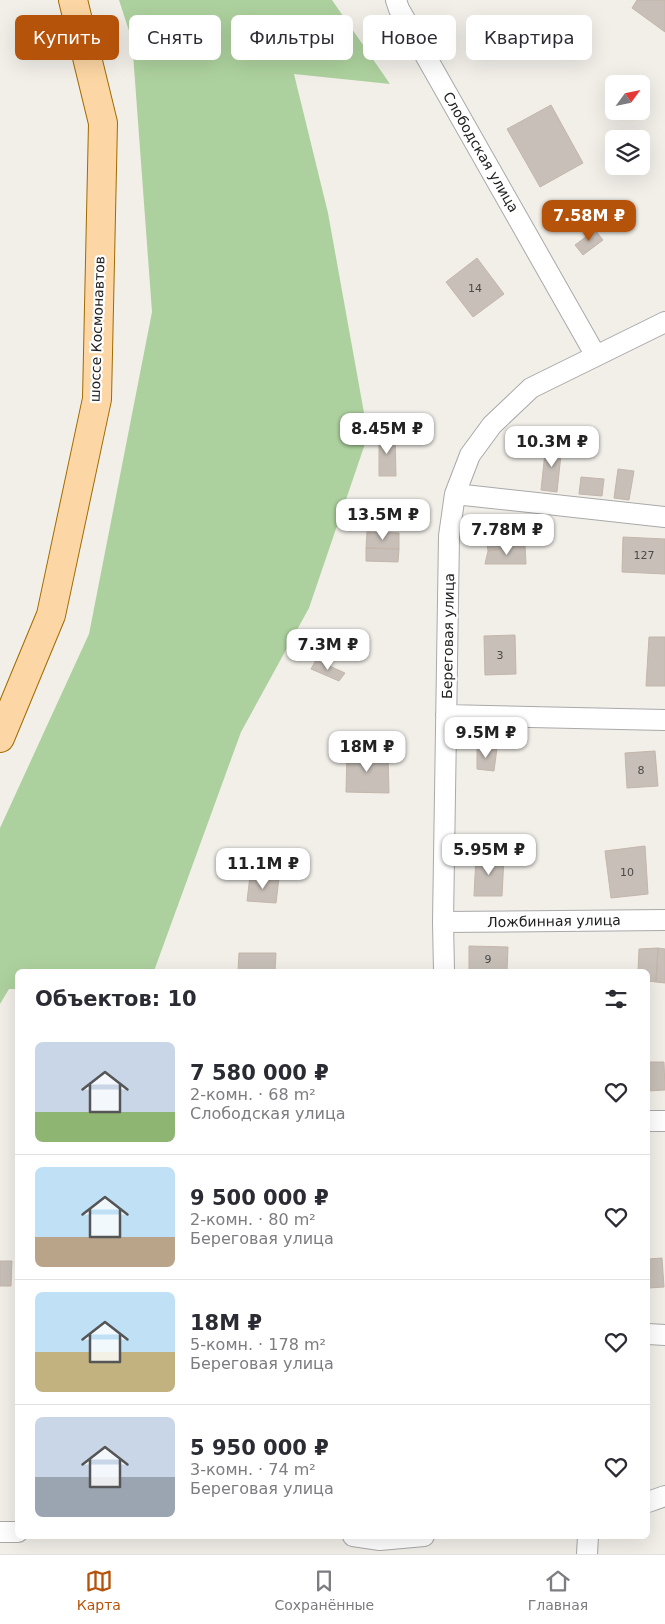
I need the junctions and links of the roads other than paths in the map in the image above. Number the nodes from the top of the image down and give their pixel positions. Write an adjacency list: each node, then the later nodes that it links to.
1 (73, 0): 9 (main road, шоссе Космонавтов)
2 (396, 0): 4 (street, Слободская улица)
3 (665, 322): 4 (street, Береговая улица)
4 (596, 356): 5 (street, Береговая улица)
5 (455, 494): 6 (street); 7 (street, Береговая улица)
6 (665, 517)
7 (446, 715): 8 (street); 11 (street, Береговая улица)
8 (665, 720)
9 (0, 738)
10 (665, 920): 11 (street, Ложбинная улица)
11 (443, 922): 12 (street, Береговая улица)
12 (444, 969)
13 (650, 1121): 14 (street)
14 (665, 1121)
15 (650, 1334): 16 (street)
16 (665, 1335)
17 (665, 1496): 18 (street)
18 (650, 1501)
19 (0, 1532): 20 (street)
20 (15, 1532)
21 (364, 1539): 24 (street)
22 (405, 1539): 24 (street)
23 (588, 1539): 25 (street)
24 (379, 1543)
25 (587, 1554)

